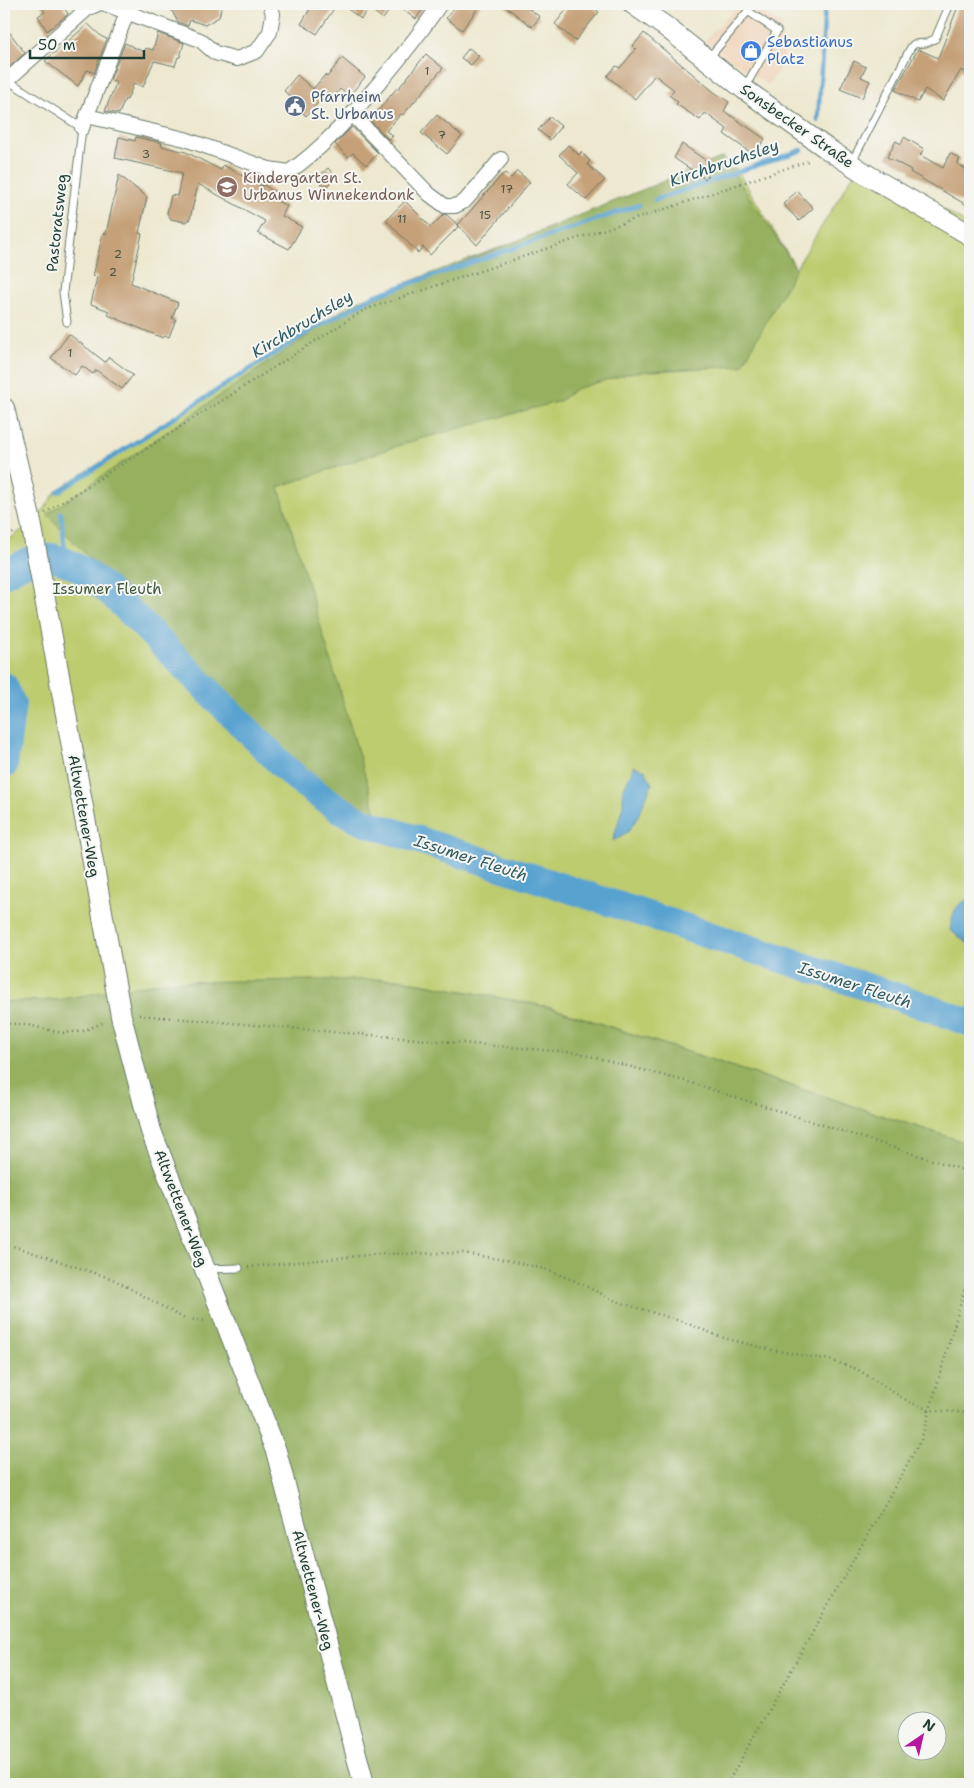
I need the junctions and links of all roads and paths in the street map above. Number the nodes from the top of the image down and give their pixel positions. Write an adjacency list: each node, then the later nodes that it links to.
1 (105, 4): 7 (street)
2 (270, 4): 7 (street)
3 (440, 4): 11 (street)
4 (633, 4): 8 (street, Sonsbecker Straße)
5 (950, 4): 15 (lane)
6 (90, 6): 9 (street)
7 (128, 14): 12 (street)
8 (706, 61): 10 (street, Sonsbecker Straße); 10 (lane)
9 (6, 82): 12 (lane)
10 (744, 89): 13 (street, Sonsbecker Straße)
11 (352, 114): 12 (street); 14 (street)
12 (84, 122): 17 (lane, Pastoratsweg)
13 (826, 148): 15 (street, Sonsbecker Straße); 19 (path)
14 (501, 159)
15 (850, 164): 16 (street, Sonsbecker Straße)
16 (970, 235)
17 (66, 322)
18 (4, 408): 19 (street, Altwettener-Weg)
19 (31, 522): 20 (street, Altwettener-Weg)
20 (129, 1015): 21 (path); 22 (path); 24 (street, Altwettener-Weg)
21 (4, 1023)
22 (970, 1172)
23 (4, 1243): 27 (path)
24 (205, 1268): 25 (lane); 27 (street, Altwettener-Weg)
25 (239, 1268): 28 (path)
26 (970, 1271): 28 (path)
27 (222, 1314): 30 (street, Altwettener-Weg)
28 (930, 1410): 29 (path); 31 (path)
29 (970, 1413)
30 (364, 1784)
31 (727, 1784)

